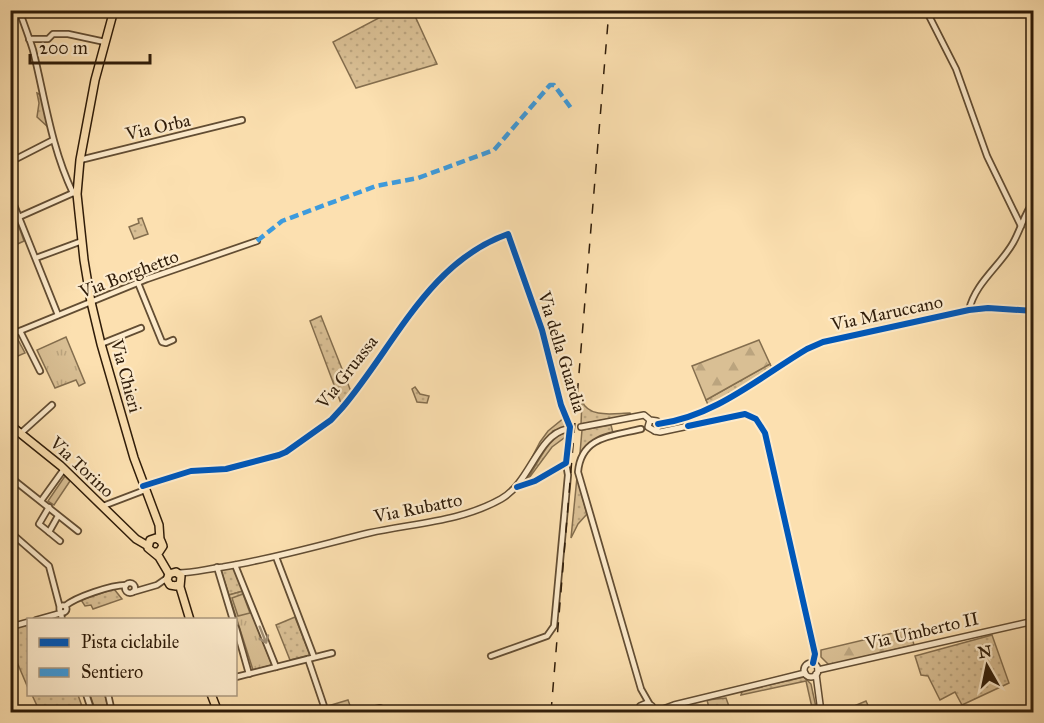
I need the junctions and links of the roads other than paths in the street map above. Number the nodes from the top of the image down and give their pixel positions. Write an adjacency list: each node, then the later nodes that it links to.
1 (19, 10): 4 (street)
2 (114, 10): 5 (main road, Via Chieri)
3 (926, 10): 14 (street)
4 (29, 39): 5 (street); 7 (street)
5 (105, 42): 8 (main road, Via Chieri)
6 (242, 120): 8 (street, Via Orba)
7 (53, 140): 9 (street); 10 (street)
8 (80, 160): 10 (main road, Via Chieri)
9 (10, 162)
10 (75, 193): 13 (street); 16 (main road, Via Chieri)
11 (10, 195): 13 (street)
12 (1034, 201): 14 (street)
13 (19, 217): 18 (street)
14 (1021, 226): 21 (street)
15 (508, 234): 39 (street, Via della Guardia); 43 (street, Via Gruassa)
16 (82, 241): 18 (street); 20 (main road, Via Chieri)
17 (257, 241): 19 (street, Via Borghetto)
18 (36, 258): 23 (street)
19 (138, 283): 20 (street, Via Borghetto); 27 (street)
20 (91, 302): 23 (street, Via Borghetto); 28 (main road, Via Chieri)
21 (969, 310): 22 (street, Via Maruccano); 32 (street, Via Maruccano)
22 (1034, 311)
23 (58, 315): 26 (street, Via Borghetto)
24 (10, 321): 26 (street)
25 (141, 328): 28 (street)
26 (15, 333): 29 (street)
27 (173, 340)
28 (101, 344): 43 (main road, Via Chieri)
29 (40, 371)
30 (52, 405): 38 (street)
31 (650, 420): 32 (street); 34 (street); 37 (street)
32 (658, 424): 37 (street)
33 (10, 425): 38 (main road, Via Torino)
34 (581, 427)
35 (567, 429): 42 (street, Via Rubatto)
36 (641, 429): 79 (street)
37 (655, 431): 74 (street)
38 (21, 433): 40 (main road, Via Torino)
39 (566, 463): 42 (street); 71 (street, Via della Guardia)
40 (64, 469): 44 (street); 45 (main road, Via Torino)
41 (10, 477): 44 (street)
42 (517, 487): 55 (street, Via Rubatto)
43 (144, 488): 45 (street, Via Gruassa); 52 (main road, Via Chieri)
44 (41, 501): 46 (street)
45 (103, 506): 52 (main road, Via Torino)
46 (49, 507): 47 (street); 50 (street)
47 (58, 516): 48 (street); 50 (street)
48 (78, 531)
49 (10, 532): 61 (street)
50 (49, 532): 51 (street)
51 (60, 541)
52 (153, 541): 53 (main road, Via Chieri); 54 (main road)
53 (162, 548): 54 (main road); 58 (main road, Via Chieri)
54 (154, 552): 58 (main road)
55 (276, 557): 56 (street, Via Rubatto); 72 (street)
56 (235, 564): 57 (street, Via Rubatto); 75 (street, one-way to 75)
57 (217, 567): 58 (street, Via Rubatto); 65 (street)
58 (174, 579): 60 (street); 64 (main road)
59 (125, 588): 60 (street); 60 (street); 61 (street)
60 (134, 590)
61 (61, 609): 62 (street); 63 (street)
62 (41, 618)
63 (63, 618)
64 (188, 618)
65 (232, 618)
66 (1034, 621): 76 (street, Via Umberto II)
67 (27, 622): 68 (street)
68 (10, 627)
69 (237, 632): 77 (street)
70 (332, 653): 72 (street)
71 (492, 656)
72 (314, 657): 73 (street)
73 (308, 659): 75 (street); 89 (street)
74 (813, 663): 76 (street); 76 (street)
75 (276, 667): 77 (street)
76 (813, 673): 84 (street, Via Umberto II); 91 (street)
77 (249, 674): 78 (street)
78 (237, 677)
79 (641, 689): 83 (street); 84 (street)
80 (87, 696): 86 (street)
81 (108, 696): 87 (street)
82 (213, 696): 88 (main road)
83 (639, 709): 84 (street, Via Umberto II)
84 (652, 709)
85 (381, 710): 90 (street)
86 (92, 712)
87 (112, 712)
88 (218, 712)
89 (326, 712)
90 (365, 712)
91 (820, 712)

